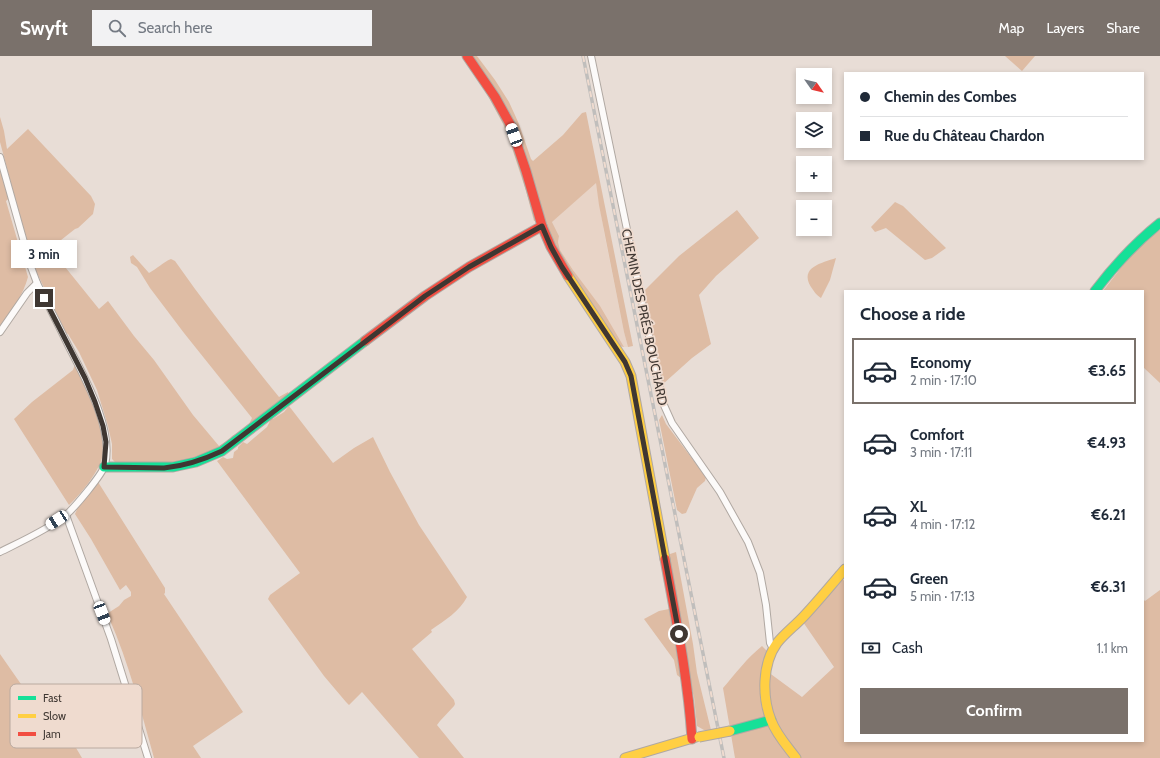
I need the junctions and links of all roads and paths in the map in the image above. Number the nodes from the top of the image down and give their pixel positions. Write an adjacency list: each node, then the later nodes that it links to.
1 (467, 56): 5 (street)
2 (591, 56): 13 (street, CHEMIN DES PRÉS BOUCHARD)
3 (0, 157): 6 (street)
4 (1160, 223): 7 (street)
5 (542, 226): 9 (street); 16 (street)
6 (36, 283): 8 (street); 9 (street)
7 (1096, 290)
8 (0, 332)
9 (104, 467): 10 (street)
10 (66, 515): 11 (street); 14 (street)
11 (0, 552)
12 (844, 570): 13 (street)
13 (773, 649): 15 (street)
14 (125, 684)
15 (771, 720): 16 (street, bridge); 20 (street)
16 (695, 738): 19 (street)
17 (142, 739): 18 (street)
18 (148, 758)
19 (625, 758)
20 (796, 758)

